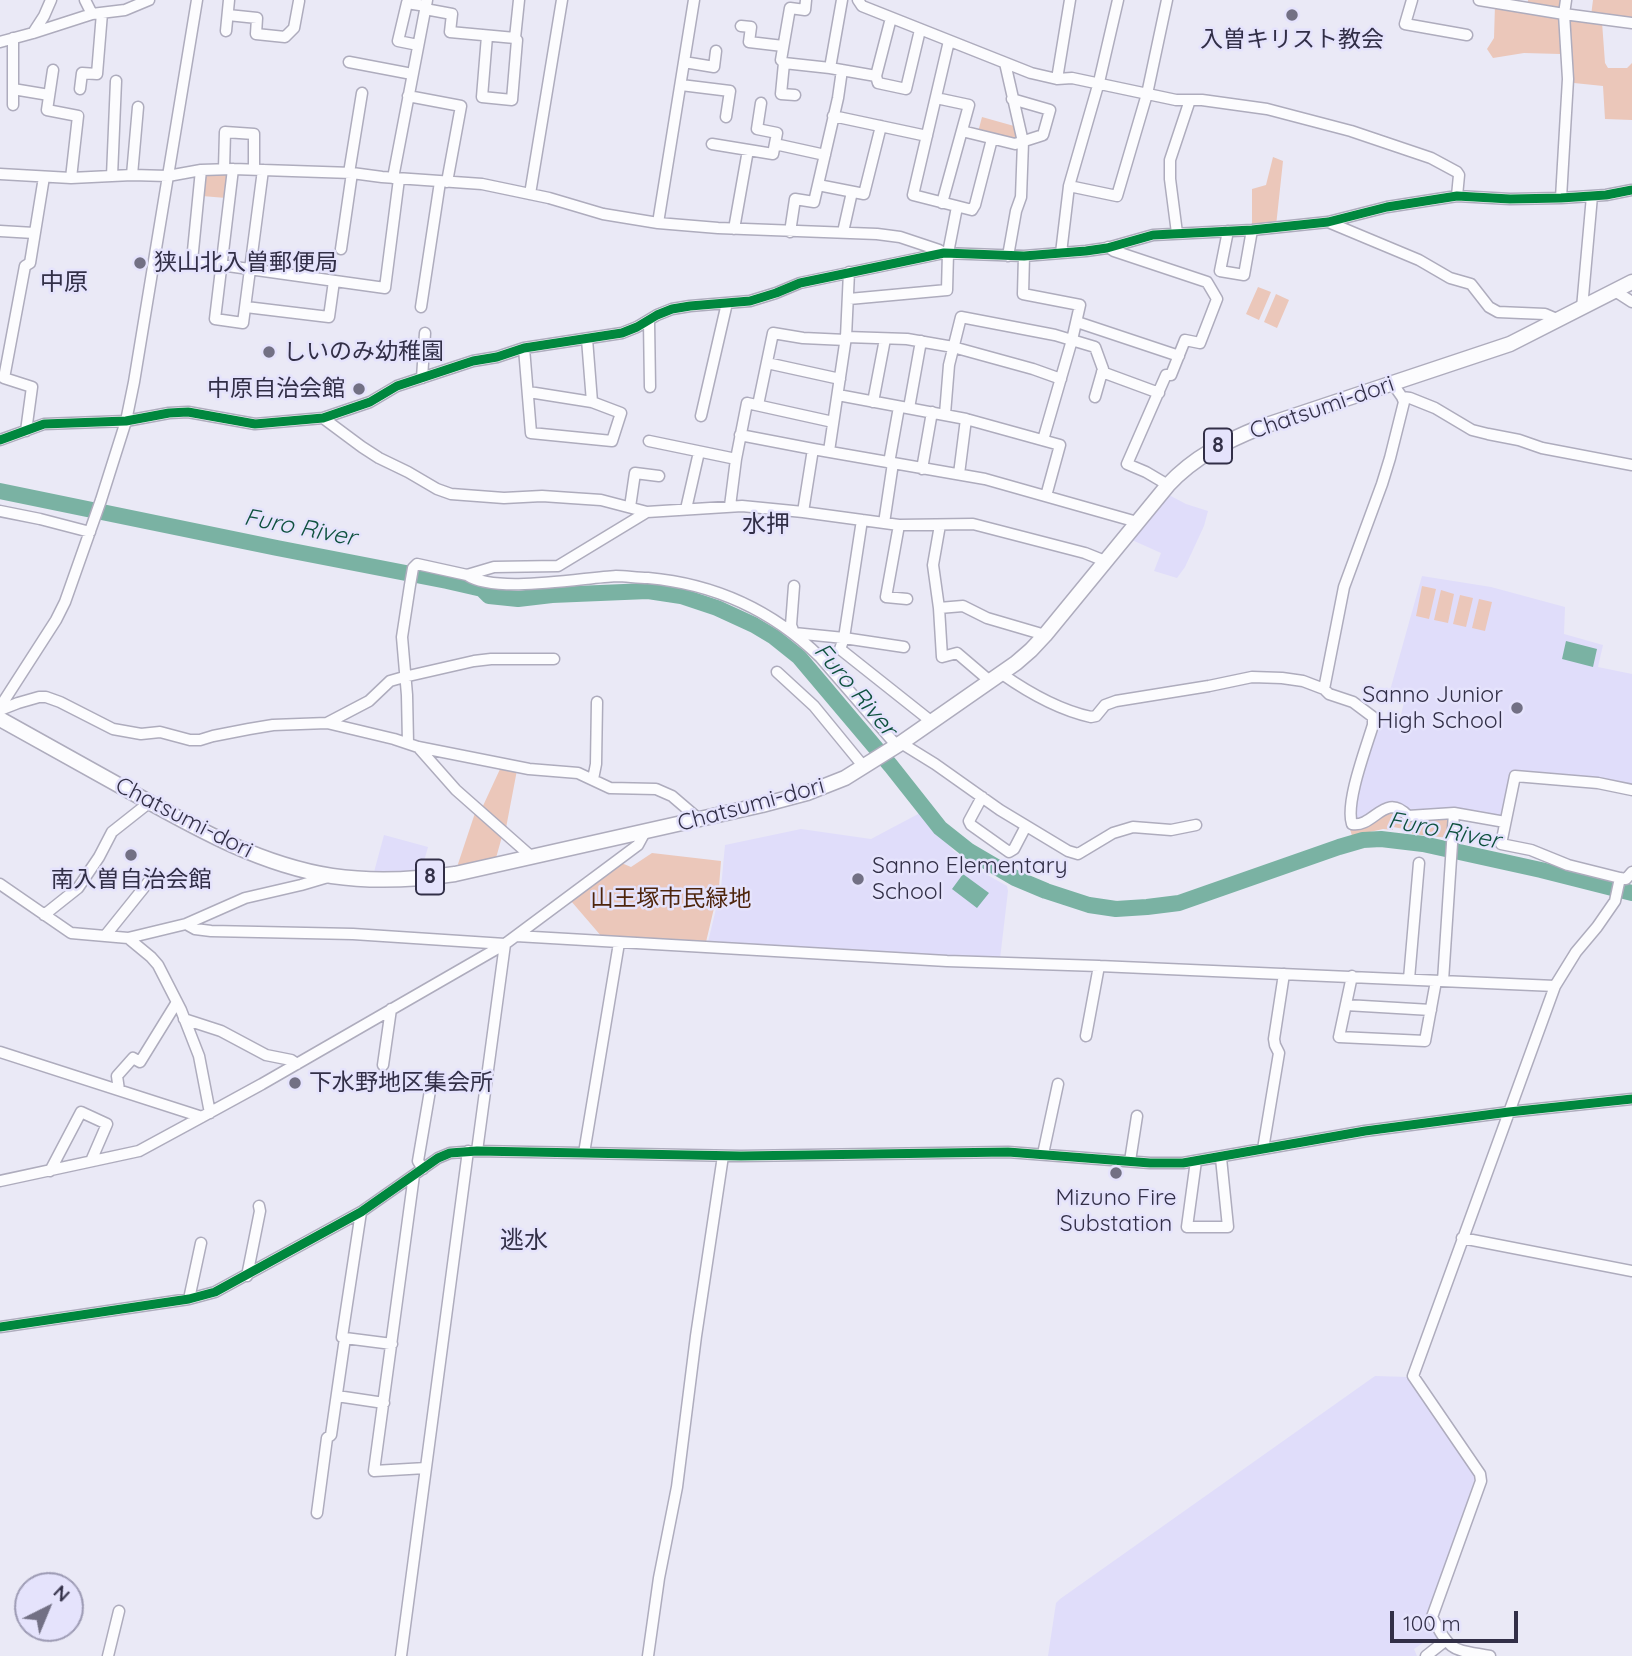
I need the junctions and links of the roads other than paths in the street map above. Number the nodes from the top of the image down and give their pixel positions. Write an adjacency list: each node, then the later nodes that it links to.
1 (51, 0): 28 (street)
2 (85, 0): 20 (street)
3 (197, 0): 80 (street)
4 (229, 0): 22 (street)
5 (519, 0): 31 (street)
6 (562, 0): 90 (street)
7 (695, 0): 39 (street)
8 (806, 0): 36 (street)
9 (842, 0): 42 (street)
10 (858, 0): 23 (street)
11 (1070, 0): 46 (street)
12 (1118, 0): 48 (street)
13 (1167, 0): 54 (street)
14 (1412, 0): 29 (street)
15 (1479, 0): 21 (street)
16 (1566, 0): 21 (street)
17 (147, 1): 20 (street)
18 (299, 1): 22 (street)
19 (426, 5): 30 (street); 35 (street); 35 (street)
20 (97, 13): 28 (street); 51 (street)
21 (1564, 14): 24 (street); 93 (street)
22 (228, 15): 27 (street)
23 (891, 18): 26 (street); 45 (street)
24 (1632, 23)
25 (741, 26): 36 (street)
26 (920, 30): 33 (street); 45 (street)
27 (226, 31)
28 (33, 33): 32 (street)
29 (1467, 35)
30 (486, 36): 31 (street); 31 (street)
31 (515, 37)
32 (13, 38): 34 (street); 50 (street)
33 (949, 41): 41 (street); 57 (street)
34 (0, 42)
35 (418, 45): 44 (street)
36 (783, 46): 40 (street)
37 (716, 51): 39 (street)
38 (349, 62): 44 (street)
39 (684, 62): 49 (street)
40 (784, 63): 42 (street); 55 (street)
41 (1005, 64): 46 (street); 58 (street)
42 (836, 69): 45 (street); 63 (street)
43 (53, 70): 53 (street)
44 (412, 74): 56 (street)
45 (876, 76)
46 (1057, 79): 48 (street)
47 (116, 81): 82 (street)
48 (1099, 82): 54 (street); 87 (street)
49 (681, 85): 64 (street); 97 (street)
50 (13, 89): 53 (street); 61 (street)
51 (80, 89)
52 (362, 93): 77 (street)
53 (50, 94): 83 (street)
54 (1147, 94): 59 (street); 87 (street)
55 (795, 95)
56 (408, 96): 84 (street); 85 (street)
57 (936, 98): 66 (street); 67 (street)
58 (1012, 99): 69 (street); 69 (street)
59 (1190, 100): 91 (street); 105 (street)
60 (761, 103): 71 (street)
61 (13, 104)
62 (138, 107): 79 (street)
63 (833, 116): 65 (street); 73 (street)
64 (726, 117)
65 (881, 126): 67 (street); 89 (street)
66 (962, 131): 68 (street); 94 (street)
67 (926, 136): 94 (street)
68 (992, 139): 69 (street); 95 (street)
69 (1023, 142): 110 (street)
70 (712, 144): 72 (street)
71 (775, 144): 72 (street); 73 (street)
72 (748, 150): 98 (street)
73 (825, 155): 86 (street)
74 (229, 169): 75 (street); 76 (street); 76 (street); 112 (street)
75 (201, 170): 80 (street); 112 (street)
76 (258, 170): 77 (street); 113 (street)
77 (351, 173): 84 (street); 107 (street)
78 (0, 174): 81 (street)
79 (132, 175): 80 (street); 82 (street)
80 (168, 176): 157 (street)
81 (44, 177): 83 (street); 104 (street)
82 (112, 177): 83 (street)
83 (71, 178)
84 (396, 178): 85 (street); 115 (street)
85 (444, 182): 90 (street); 122 (street)
86 (818, 185): 89 (street); 102 (street)
87 (1069, 186): 109 (street)
88 (1632, 190): 92 (street)
89 (852, 192): 103 (street)
90 (530, 194): 97 (street)
91 (1457, 196): 93 (street); 96 (street)
92 (1592, 196): 93 (street); 123 (street)
93 (1561, 198)
94 (942, 203): 95 (street)
95 (957, 207): 108 (street)
96 (1328, 222): 99 (street); 124 (street)
97 (658, 223): 98 (street)
98 (734, 229): 102 (street)
99 (1252, 230): 101 (street); 101 (street)
100 (0, 231): 104 (street)
101 (1228, 231): 105 (street)
102 (790, 232): 103 (street)
103 (843, 232): 108 (street)
104 (34, 233): 159 (street)
105 (1177, 233): 106 (street)
106 (1108, 247): 109 (street); 135 (street)
107 (341, 249)
108 (946, 253): 110 (street); 114 (street); 118 (street)
109 (1061, 253): 111 (street)
110 (1008, 256): 111 (street)
111 (1024, 256): 126 (street)
112 (221, 266): 113 (street); 121 (street)
113 (251, 270): 115 (street); 121 (street)
114 (849, 272): 118 (street); 120 (street)
115 (334, 281): 121 (street)
116 (1632, 282): 117 (main road, Chatsumi-dori / 8)
117 (1615, 291): 119 (street); 123 (main road, Chatsumi-dori / 8)
118 (849, 299): 128 (street)
119 (1632, 302)
120 (727, 303): 125 (street); 154 (street)
121 (246, 307)
122 (421, 307)
123 (1582, 308): 124 (main road, Chatsumi-dori / 8)
124 (1559, 320): 141 (main road, Chatsumi-dori / 8)
125 (649, 321): 129 (street); 142 (street)
126 (1077, 322): 131 (street); 135 (street)
127 (425, 333): 138 (street)
128 (846, 338): 130 (street); 136 (street); 139 (street)
129 (587, 339): 134 (street); 148 (street)
130 (885, 339): 132 (street); 149 (street)
131 (1072, 340): 133 (street); 137 (street); 140 (street)
132 (920, 341): 133 (street); 151 (street)
133 (953, 347): 140 (street); 153 (street)
134 (524, 348): 138 (street); 143 (street)
135 (1179, 356): 144 (street)
136 (767, 363): 139 (street); 150 (street)
137 (1102, 372): 144 (street); 146 (street)
138 (422, 378): 155 (street)
139 (840, 379): 145 (street)
140 (1061, 379): 162 (street)
141 (1393, 384): 147 (street); 173 (main road, Chatsumi-dori / 8)
142 (650, 387)
143 (528, 392): 148 (street); 148 (street)
144 (1159, 393): 173 (street)
145 (838, 396): 149 (street); 158 (street)
146 (1095, 397)
147 (1402, 397): 169 (street); 200 (street)
148 (592, 402)
149 (873, 402): 151 (street)
150 (758, 405): 158 (street); 160 (street)
151 (904, 407): 152 (street); 168 (street)
152 (932, 412): 153 (street); 170 (street)
153 (945, 414): 156 (street)
154 (701, 416)
155 (323, 418): 157 (street); 176 (street)
156 (967, 419): 162 (street); 171 (street)
157 (126, 421): 159 (street); 186 (street)
158 (833, 422): 165 (street)
159 (26, 431): 161 (street)
160 (740, 435): 164 (street); 167 (street)
161 (0, 440)
162 (1043, 440): 174 (street)
163 (649, 441): 166 (street)
164 (813, 449): 165 (street); 180 (street)
165 (829, 451): 168 (street)
166 (699, 452): 167 (street); 177 (street)
167 (736, 459): 175 (street)
168 (891, 463): 170 (street); 182 (street)
169 (1632, 465)
170 (922, 469): 171 (street)
171 (959, 474): 174 (street)
172 (659, 476): 176 (street)
173 (1168, 485): 183 (main road, Chatsumi-dori / 8)
174 (1046, 496): 183 (street)
175 (730, 506): 177 (street); 180 (street)
176 (630, 507): 179 (street)
177 (686, 509): 179 (street)
178 (0, 511): 186 (street)
179 (647, 512): 188 (street)
180 (803, 512): 181 (street)
181 (862, 520): 182 (street); 194 (street)
182 (884, 523): 184 (street)
183 (1137, 523): 187 (main road, Chatsumi-dori / 8)
184 (899, 525): 185 (street); 190 (street)
185 (940, 525): 187 (street); 191 (street)
186 (92, 527): 202 (street)
187 (1105, 561): 193 (main road, Chatsumi-dori / 8)
188 (467, 575): 192 (street); 198 (street)
189 (794, 586): 192 (street)
190 (907, 599)
191 (939, 608): 193 (street); 199 (street)
192 (794, 633): 194 (street); 207 (street)
193 (1045, 635): 199 (main road, Chatsumi-dori / 8)
194 (844, 638): 195 (street); 204 (street)
195 (904, 647)
196 (554, 659): 198 (street)
197 (777, 672): 208 (street)
198 (404, 677): 205 (street); 206 (street)
199 (996, 678): 200 (street); 204 (main road, Chatsumi-dori / 8)
200 (1324, 690): 213 (street)
201 (597, 702): 209 (street)
202 (0, 709): 205 (street)
203 (0, 719): 212 (main road, Chatsumi-dori / 8)
204 (932, 722): 207 (main road, Chatsumi-dori / 8)
205 (327, 723): 206 (street)
206 (413, 745): 209 (street); 219 (street)
207 (897, 746): 208 (main road, Chatsumi-dori / 8); 211 (street)
208 (864, 767): 214 (main road, Chatsumi-dori / 8)
209 (593, 779): 214 (street)
210 (1632, 790): 215 (street)
211 (982, 797): 217 (street); 217 (street)
212 (150, 802): 222 (main road, Chatsumi-dori / 8); 226 (street)
213 (1454, 813): 215 (street); 237 (street)
214 (700, 820): 218 (main road, Chatsumi-dori / 8)
215 (1505, 822): 223 (street)
216 (1196, 825): 217 (street)
217 (1027, 826)
218 (645, 832): 219 (main road, Chatsumi-dori / 8); 229 (street)
219 (533, 858): 222 (main road, Chatsumi-dori / 8)
220 (1419, 863): 236 (street)
221 (1632, 872): 223 (street)
222 (331, 876): 227 (street)
223 (1620, 878): 238 (street)
224 (150, 880): 228 (street)
225 (0, 884): 226 (street)
226 (44, 915): 228 (street)
227 (186, 924): 230 (street); 232 (street)
228 (105, 936): 230 (street)
229 (516, 936): 231 (street); 232 (street)
230 (128, 938): 239 (street)
231 (618, 943): 233 (street); 257 (street)
232 (505, 944): 241 (street); 256 (street)
233 (1099, 966): 234 (street); 244 (street)
234 (1284, 974): 235 (street); 255 (street)
235 (1352, 976): 236 (street); 240 (street)
236 (1409, 979): 237 (street)
237 (1440, 981): 238 (street); 242 (street)
238 (1555, 986): 252 (street)
239 (177, 1002): 243 (street); 250 (street)
240 (1346, 1005): 242 (street); 242 (street)
241 (391, 1010): 246 (street); 247 (street)
242 (1431, 1010)
243 (184, 1019): 246 (street); 253 (street)
244 (1086, 1036)
245 (0, 1052): 250 (street)
246 (297, 1064): 253 (street)
247 (383, 1065)
248 (432, 1079): 265 (street)
249 (1058, 1084): 258 (street)
250 (120, 1090): 253 (street)
251 (1632, 1099): 252 (street)
252 (1509, 1112): 255 (street); 269 (street)
253 (206, 1115): 261 (street)
254 (1137, 1116): 262 (street)
255 (1263, 1149): 260 (street)
256 (472, 1151): 257 (street); 265 (street); 279 (street)
257 (584, 1153): 259 (street)
258 (1043, 1154): 259 (street); 262 (street)
259 (723, 1156): 285 (street)
260 (1221, 1158): 263 (street); 263 (street)
261 (91, 1161): 264 (street); 264 (street)
262 (1130, 1161): 263 (street)
263 (1196, 1161)
264 (50, 1171): 266 (street)
265 (418, 1172): 268 (street); 276 (street)
266 (0, 1181)
267 (259, 1206): 272 (street)
268 (361, 1212): 272 (street); 275 (street)
269 (1462, 1238): 271 (street); 282 (street)
270 (201, 1243): 273 (street)
271 (1632, 1271)
272 (247, 1276): 273 (street)
273 (189, 1299): 274 (street)
274 (0, 1327)
275 (345, 1338): 276 (street); 277 (street)
276 (392, 1344): 278 (street)
277 (337, 1396): 278 (street); 280 (street)
278 (384, 1403): 279 (street)
279 (426, 1468): 284 (street)
280 (317, 1513)
281 (119, 1611): 283 (street)
282 (1445, 1641): 286 (street); 287 (street)
283 (108, 1656)
284 (401, 1656)
285 (648, 1656)
286 (1426, 1656)
287 (1490, 1656)

